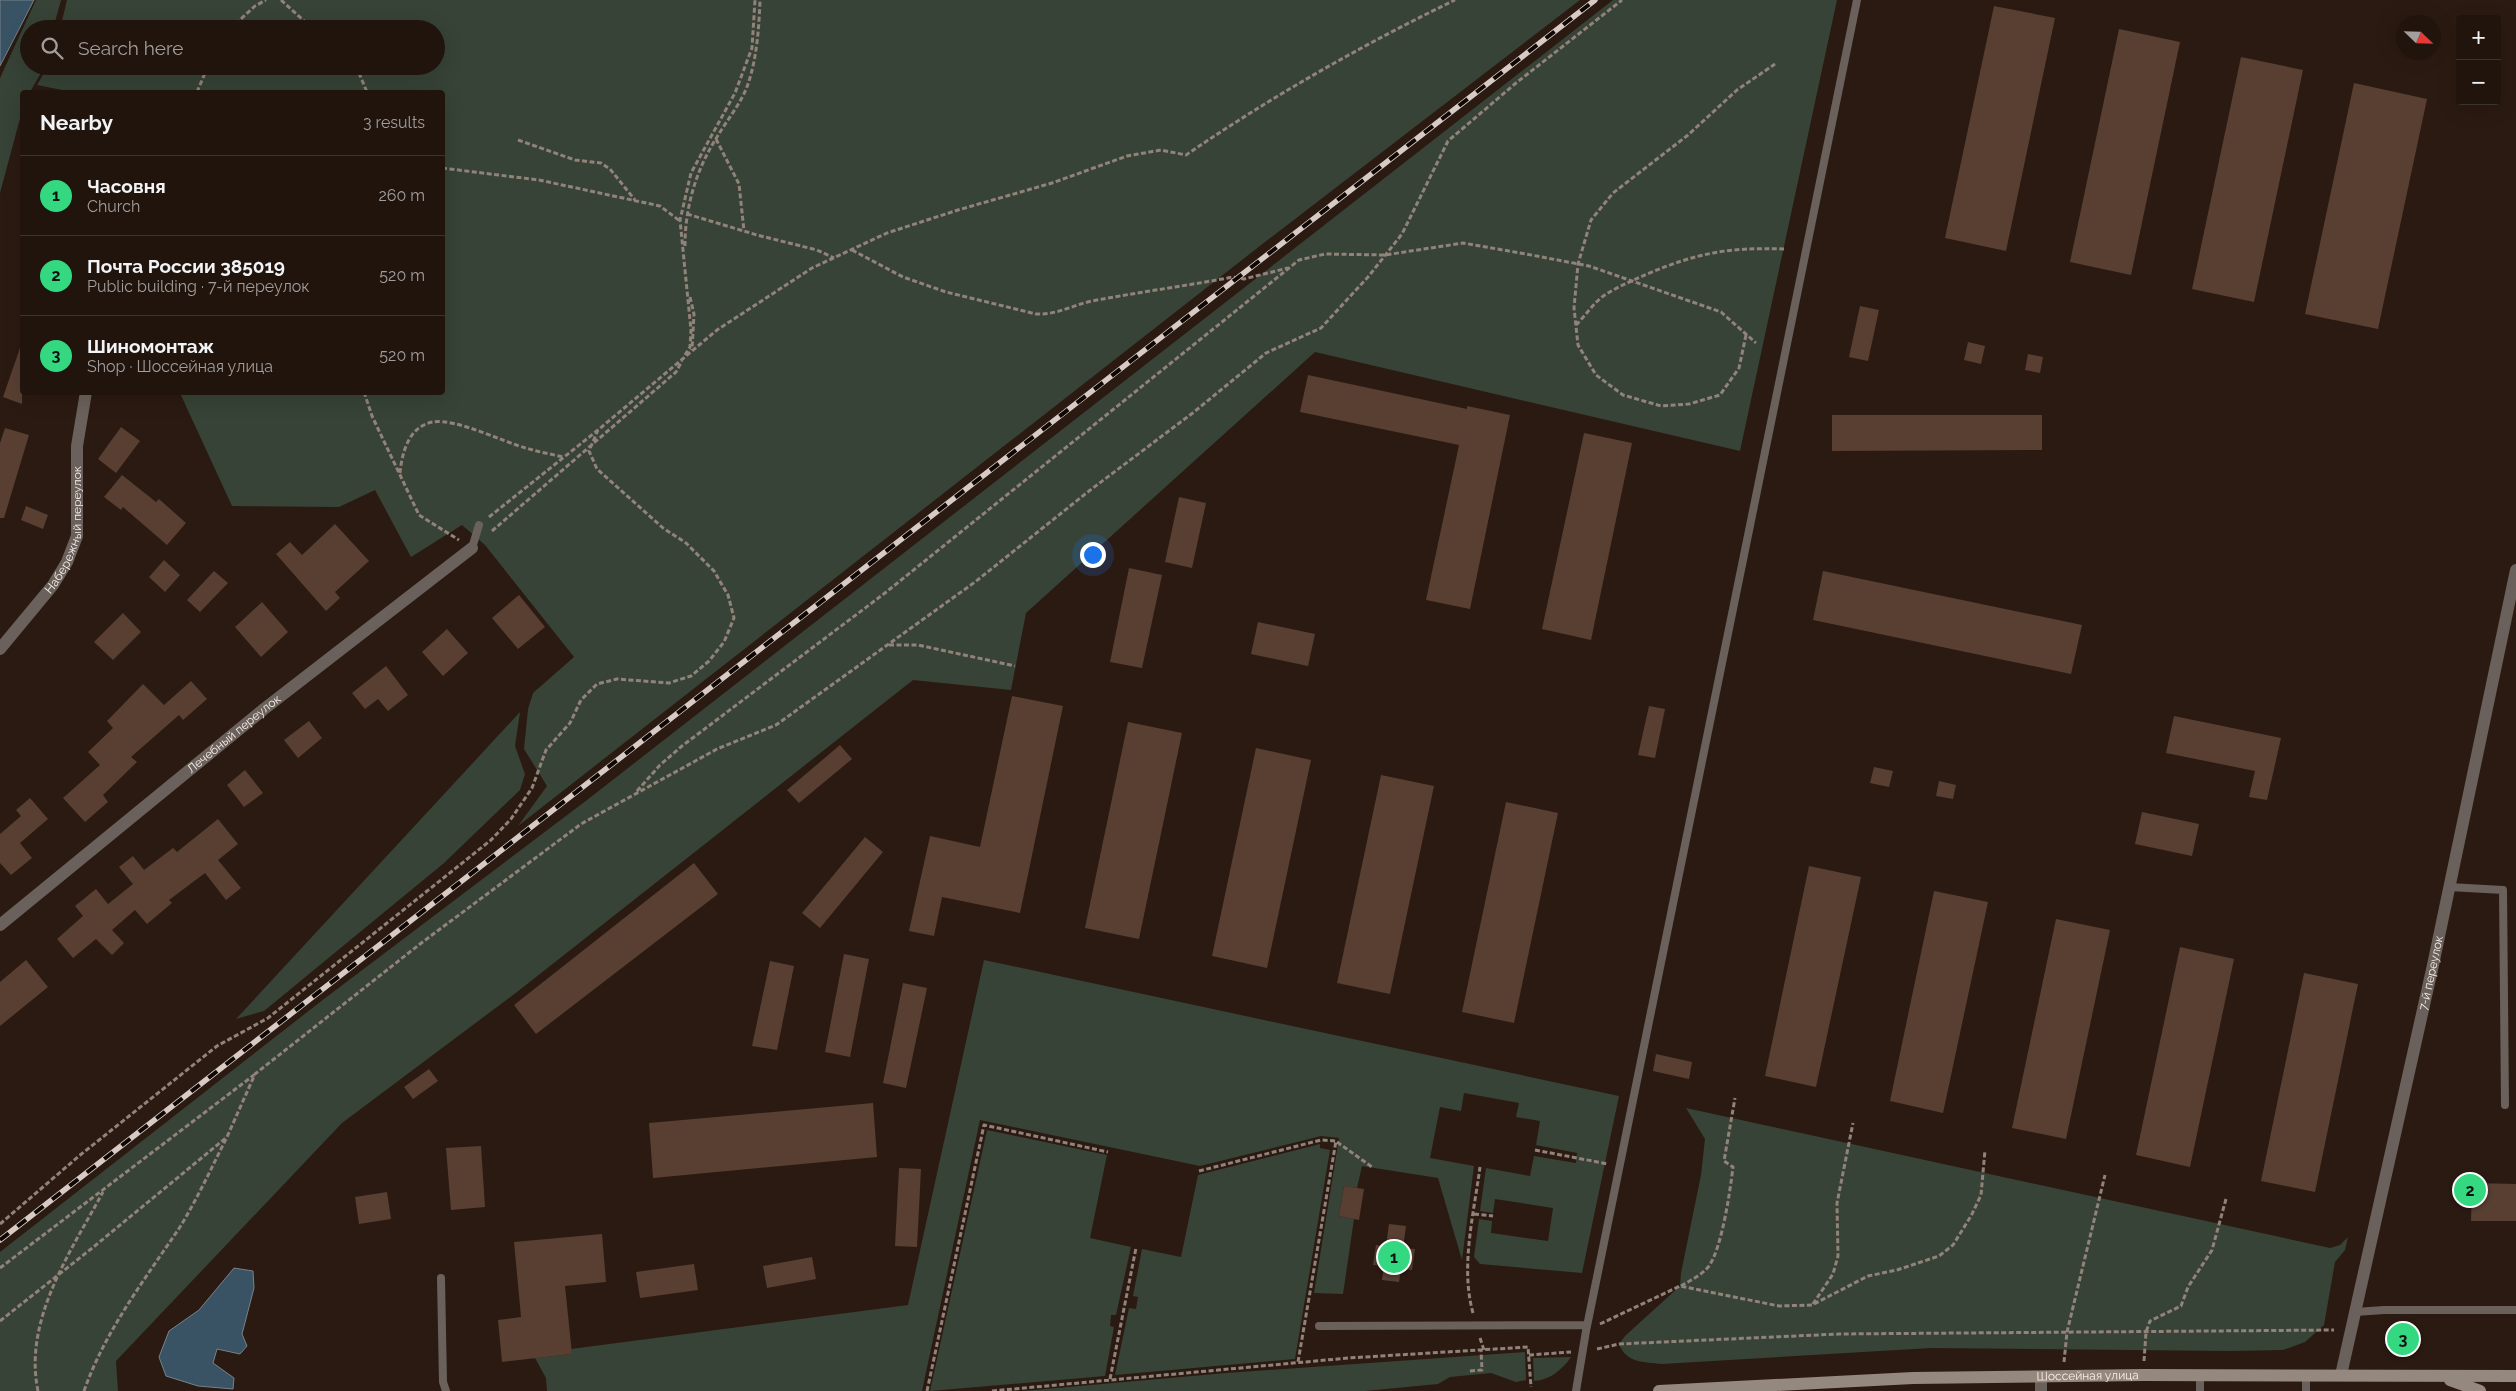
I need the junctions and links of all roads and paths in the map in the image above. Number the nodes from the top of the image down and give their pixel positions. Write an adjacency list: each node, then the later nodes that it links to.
1 (266, 0): 8 (path)
2 (281, 0): 9 (path)
3 (755, 0): 39 (path)
4 (760, 0): 15 (path)
5 (1455, 0): 23 (path)
6 (1622, 0): 24 (path)
7 (1857, 0): 56 (lane)
8 (240, 20)
9 (303, 20)
10 (1775, 64): 26 (path)
11 (204, 75): 13 (path)
12 (360, 75): 14 (path)
13 (198, 90)
14 (366, 90)
15 (716, 138): 19 (path); 21 (path)
16 (518, 140): 18 (path)
17 (445, 168): 18 (path)
18 (635, 201): 20 (path)
19 (687, 214): 20 (path); 21 (path)
20 (685, 227): 32 (path)
21 (744, 231): 25 (path)
22 (1784, 249): 28 (path)
23 (851, 250): 25 (path); 27 (path)
24 (1385, 255): 26 (path); 27 (path); 41 (path)
25 (834, 258): 32 (path)
26 (1578, 264): 28 (path); 29 (path)
27 (1290, 268): 44 (path)
28 (1631, 281): 29 (path); 30 (path)
29 (1576, 326): 30 (path)
30 (1746, 335): 31 (path)
31 (1756, 343)
32 (692, 351): 35 (path)
33 (86, 395): 42 (street, Набережный переулок)
34 (365, 395): 37 (path)
35 (598, 430): 36 (path); 65 (path)
36 (564, 457): 37 (path); 38 (path)
37 (400, 474): 39 (path)
38 (479, 525): 39 (lane)
39 (472, 548): 46 (street, Лечебный переулок)
40 (2516, 570): 45 (street, 7-й переулок)
41 (889, 645): 43 (path); 44 (path)
42 (0, 650)
43 (1016, 666)
44 (634, 794): 47 (path)
45 (2449, 887): 49 (lane); 74 (street, 7-й переулок)
46 (0, 925)
47 (255, 1074): 51 (path); 61 (path)
48 (1735, 1098): 70 (path)
49 (2505, 1105)
50 (1853, 1123): 72 (path)
51 (227, 1137): 68 (path); 98 (path)
52 (1336, 1141): 57 (path); 59 (path); 84 (path)
53 (1535, 1150): 56 (path)
54 (1986, 1150): 72 (path)
55 (1108, 1152): 100 (path)
56 (1620, 1166): 77 (lane)
57 (1372, 1167)
58 (1480, 1167): 63 (path)
59 (1199, 1170)
60 (2105, 1175): 79 (path)
61 (105, 1189): 67 (path); 68 (path)
62 (2226, 1199): 80 (path)
63 (1474, 1214): 64 (path); 71 (path)
64 (1493, 1216)
65 (0, 1224)
66 (1136, 1248): 94 (path)
67 (0, 1268)
68 (58, 1276): 75 (path); 97 (path)
69 (442, 1278): 99 (lane)
70 (1680, 1286): 72 (path); 77 (path)
71 (1470, 1300)
72 (1812, 1305)
73 (2516, 1310): 74 (lane)
74 (2355, 1312): 78 (street, 7-й переулок)
75 (0, 1321)
76 (1319, 1326): 77 (lane)
77 (1586, 1328): 82 (lane)
78 (2351, 1331): 80 (path); 89 (street, 7-й переулок)
79 (2067, 1332): 80 (path); 82 (path); 90 (path)
80 (2146, 1332): 86 (path)
81 (1481, 1350): 83 (path); 84 (path); 85 (path)
82 (1582, 1352): 83 (path); 102 (lane)
83 (1529, 1354): 95 (path)
84 (1298, 1362): 94 (path)
85 (1470, 1371)
86 (2143, 1375): 87 (main road, Шоссейная улица); 90 (main road, Шоссейная улица)
87 (2200, 1375): 88 (main road, Шоссейная улица); 105 (lane)
88 (2306, 1375): 89 (main road, Шоссейная улица); 106 (lane)
89 (2341, 1375): 93 (main road, Шоссейная улица)
90 (2063, 1376): 92 (main road, Шоссейная улица)
91 (2516, 1376): 93 (main road, Шоссейная улица)
92 (2041, 1377): 96 (main road, Шоссейная улица); 104 (street)
93 (2443, 1377): 107 (main road)
94 (1110, 1379): 101 (path)
95 (1531, 1387)
96 (1820, 1387): 103 (main road, Шоссейная улица)
97 (38, 1391)
98 (84, 1391)
99 (446, 1391)
100 (926, 1391)
101 (992, 1391)
102 (1576, 1391)
103 (1659, 1391)
104 (2041, 1391)
105 (2200, 1391)
106 (2306, 1391)
107 (2480, 1391)

